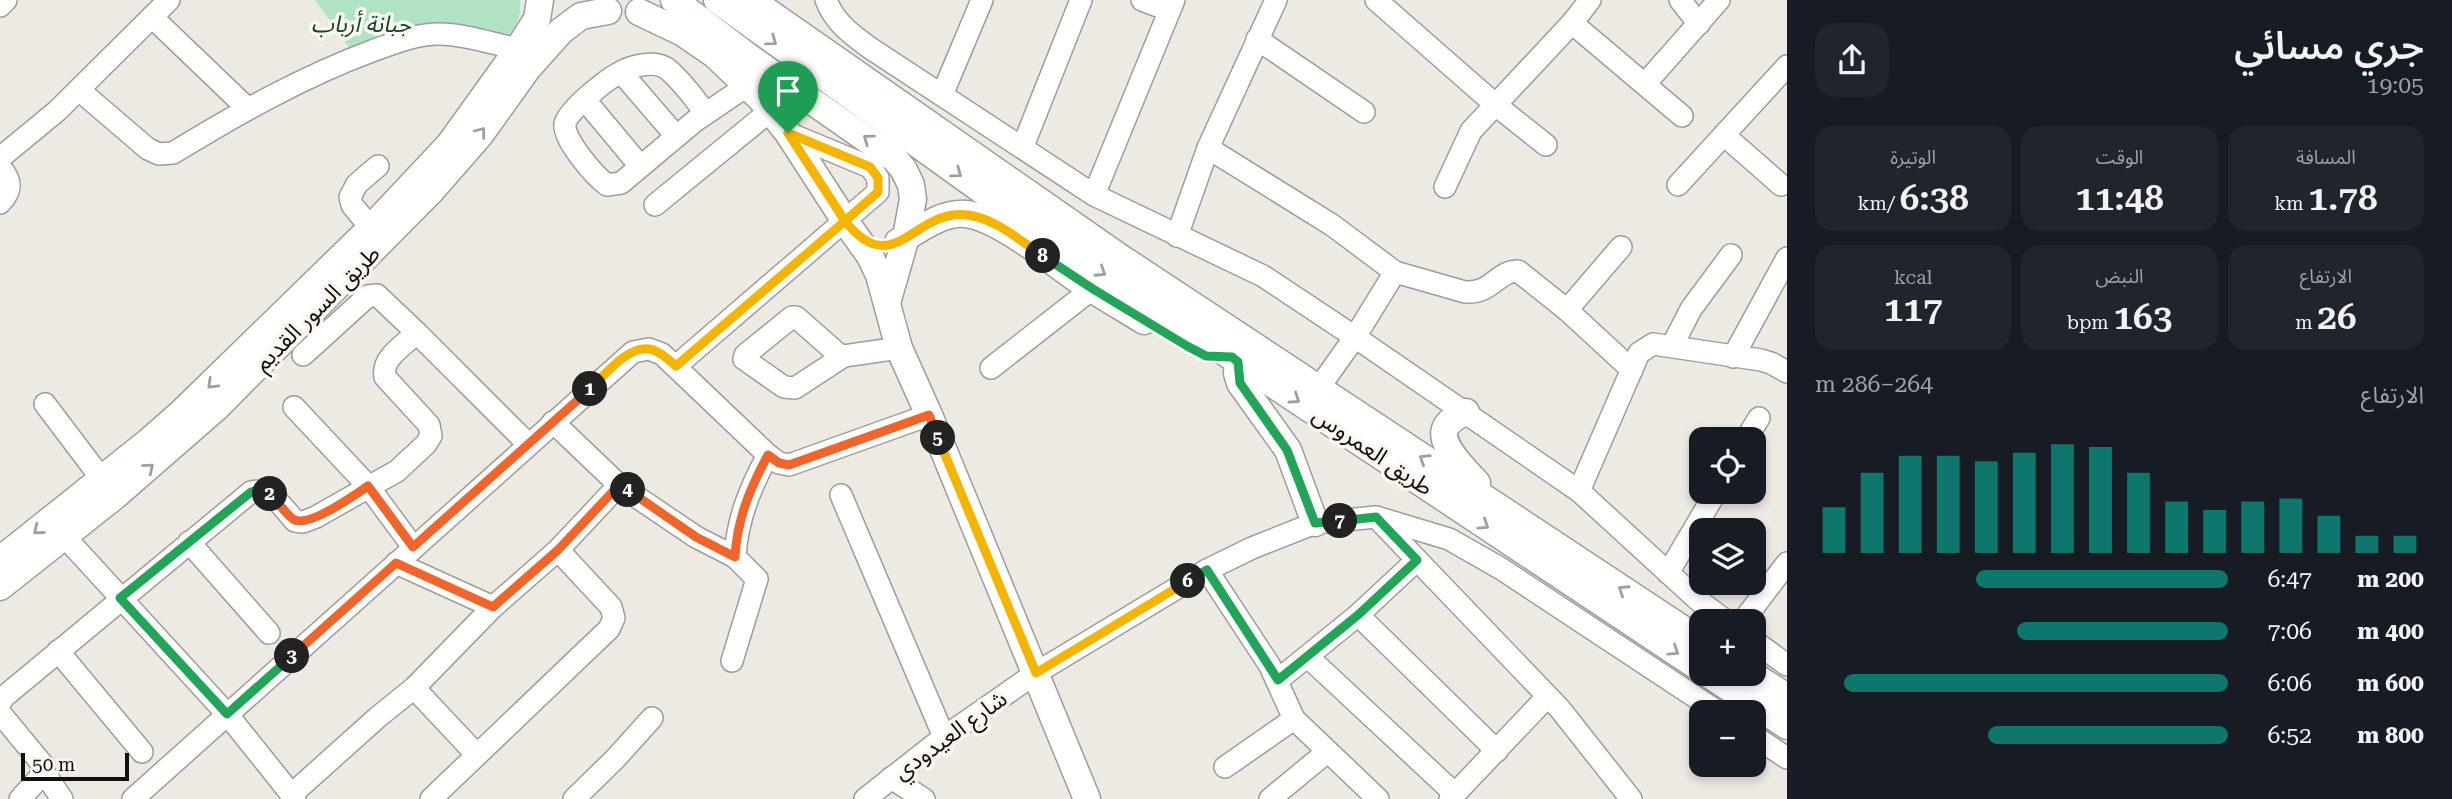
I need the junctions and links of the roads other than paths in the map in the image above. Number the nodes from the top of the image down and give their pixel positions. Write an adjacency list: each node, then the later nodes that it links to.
1 (6, 0): 19 (street)
2 (169, 0): 22 (street)
3 (540, 0): 26 (main road, طريق السور القديم)
4 (578, 0): 20 (main road)
5 (673, 0): 21 (main road); 60 (main road, one-way to 5)
6 (717, 0): 56 (main road, one-way to 56)
7 (751, 0): 56 (main road)
8 (774, 0): 76 (main road)
9 (825, 0): 32 (street)
10 (982, 0): 32 (street)
11 (1081, 0): 44 (street)
12 (1142, 0): 18 (street)
13 (1276, 0): 25 (street)
14 (1376, 0): 34 (street)
15 (1590, 0): 23 (street)
16 (1680, 0): 24 (street)
17 (1719, 0): 24 (street)
18 (1171, 5): 53 (street)
19 (0, 6)
20 (608, 11): 21 (main road); 93 (main road, طريق السور القديم, one-way to 20)
21 (639, 12): 30 (main road)
22 (152, 18): 31 (street); 35 (street)
23 (1573, 23): 29 (street); 34 (street)
24 (1699, 24): 29 (street)
25 (1257, 39): 37 (street); 45 (street)
26 (518, 49): 35 (street); 57 (main road, طريق السور القديم)
27 (1787, 66): 41 (street)
28 (621, 72): 33 (street); 38 (street); 42 (street)
29 (1645, 84): 39 (street)
30 (748, 85): 36 (main road); 38 (street)
31 (79, 90): 35 (street); 46 (street)
32 (942, 95): 44 (street)
33 (585, 100): 48 (street); 48 (street)
34 (1497, 106): 43 (street); 52 (street)
35 (247, 108)
36 (770, 111): 40 (main road); 55 (street)
37 (1364, 112)
38 (706, 113): 42 (street)
39 (1682, 116)
40 (788, 133): 58 (main road); 58 (street)
41 (1724, 135): 50 (street); 51 (street)
42 (676, 136): 48 (street)
43 (1546, 145)
44 (1023, 146): 53 (street)
45 (1208, 148): 59 (street); 64 (street)
46 (0, 158)
47 (378, 166): 57 (street)
48 (640, 166)
49 (0, 167): 54 (street)
50 (1678, 185)
51 (1781, 185)
52 (1445, 187)
53 (1094, 195): 59 (street)
54 (0, 204)
55 (655, 205)
56 (1049, 223): 75 (main road, طريق العمروس, one-way to 75); 76 (main road, طريق العمروس)
57 (371, 228): 93 (main road, طريق السور القديم, one-way to 93)
58 (851, 229): 60 (main road); 66 (main road); 77 (street)
59 (1177, 236): 69 (street)
60 (906, 237): 65 (main road); 66 (main road)
61 (1620, 247): 67 (street)
62 (1731, 255): 70 (street)
63 (1787, 258): 74 (street)
64 (1395, 272): 67 (street); 69 (street)
65 (1093, 289): 75 (main road); 78 (street)
66 (886, 308): 71 (main road)
67 (1567, 310): 79 (street)
68 (417, 333): 72 (street); 89 (street); 92 (street)
69 (1355, 337): 81 (street); 84 (street)
70 (1672, 346): 74 (street); 79 (street)
71 (899, 348): 73 (street); 85 (main road)
72 (303, 355)
73 (844, 356)
74 (1733, 357): 80 (street)
75 (1235, 359): 99 (main road); 122 (main road, طريق العمروس, one-way to 122)
76 (1279, 363): 81 (main road, طريق العمروس)
77 (676, 366): 87 (street); 90 (street)
78 (991, 368)
79 (1632, 370): 94 (street)
80 (1787, 372)
81 (1318, 389): 97 (main road, طريق العمروس, one-way to 81)
82 (46, 404): 93 (street)
83 (294, 407): 92 (street)
84 (1466, 412): 94 (street); 97 (main road)
85 (929, 415): 90 (street); 125 (main road)
86 (1759, 418): 88 (street)
87 (553, 422): 89 (street); 91 (street)
88 (1753, 427)
89 (528, 444): 102 (street)
90 (768, 455): 104 (street)
91 (619, 485): 103 (street); 104 (street)
92 (368, 486): 101 (street); 102 (street)
93 (108, 487): 100 (main road, طريق السور القديم); 105 (main road, طريق السور القديم, one-way to 105)
94 (1579, 491): 110 (street)
95 (841, 495): 139 (street)
96 (1709, 504): 110 (street)
97 (1502, 510): 118 (main road, طريق العمروس, one-way to 97)
98 (1376, 517): 99 (street, شارع العيدودي); 106 (street); 132 (street)
99 (1315, 523): 109 (street, شارع العيدودي)
100 (64, 536): 111 (main road, طريق السور القديم); 112 (street)
101 (189, 542): 112 (street); 117 (street)
102 (413, 547): 107 (street)
103 (558, 550): 113 (street); 144 (street)
104 (735, 557): 123 (street)
105 (0, 560)
106 (1417, 560): 116 (street); 130 (street)
107 (396, 563): 113 (street); 135 (street)
108 (1787, 563): 115 (street)
109 (1207, 570): 125 (street, شارع العيدودي); 126 (street)
110 (1668, 573): 114 (street)
111 (0, 587)
112 (120, 598): 120 (street); 135 (street)
113 (493, 607): 129 (street)
114 (1710, 609)
115 (1752, 609)
116 (1358, 615): 121 (street); 141 (street)
117 (269, 633)
118 (1689, 633)
119 (1766, 650): 124 (street)
120 (58, 651): 133 (street); 142 (street)
121 (1308, 657): 126 (street); 151 (street)
122 (1689, 661)
123 (732, 662)
124 (1787, 665)
125 (1036, 673): 139 (street, شارع العيدودي); 159 (main road)
126 (1278, 680): 137 (street)
127 (1766, 684): 131 (main road)
128 (1726, 686): 138 (main road)
129 (414, 688): 144 (street); 150 (street)
130 (1547, 697): 141 (street); 149 (street)
131 (1787, 698)
132 (1700, 700)
133 (0, 702)
134 (0, 713): 147 (street)
135 (227, 714): 150 (street); 154 (street)
136 (652, 718): 156 (street)
137 (1294, 719): 143 (street); 146 (street)
138 (1787, 726)
139 (944, 737): 148 (street, شارع العيدودي)
140 (1766, 744): 145 (street)
141 (1497, 751): 151 (street)
142 (142, 752)
143 (1327, 752): 160 (street); 161 (street)
144 (477, 755): 155 (street)
145 (1787, 758)
146 (1225, 767)
147 (43, 771): 152 (street); 153 (street)
148 (891, 778): 157 (street, شارع العيدودي); 158 (street)
149 (1625, 796)
150 (293, 797)
151 (1453, 797)
152 (20, 799)
153 (62, 799)
154 (134, 799)
155 (431, 799)
156 (574, 799)
157 (864, 799)
158 (924, 799)
159 (1087, 799)
160 (1270, 799)
161 (1378, 799)

